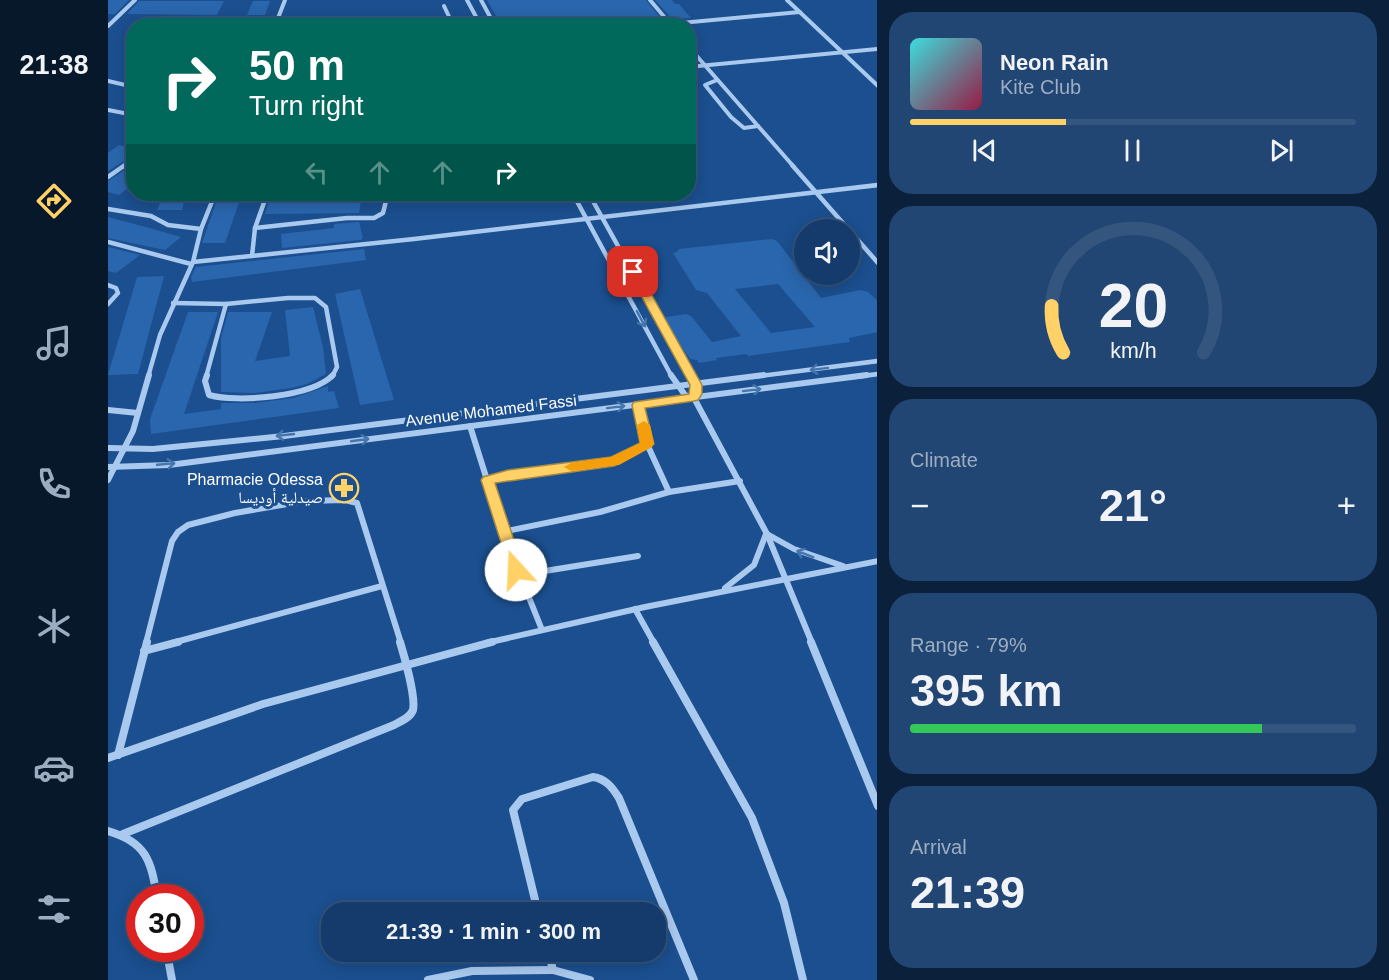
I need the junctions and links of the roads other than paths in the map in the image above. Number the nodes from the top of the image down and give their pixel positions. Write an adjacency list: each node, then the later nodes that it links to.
1 (135, 0): 15 (street)
2 (285, 0): 9 (street)
3 (467, 0): 11 (street)
4 (481, 0): 12 (street)
5 (650, 0): 13 (street)
6 (787, 0): 8 (street)
7 (444, 6): 10 (street)
8 (800, 12): 14 (street); 17 (street)
9 (278, 18)
10 (450, 18)
11 (477, 18)
12 (491, 18)
13 (664, 18)
14 (696, 22)
15 (108, 26)
16 (877, 48): 17 (street)
17 (843, 52): 19 (street); 24 (street)
18 (696, 55): 19 (street)
19 (705, 66): 20 (street); 21 (street)
20 (696, 67)
21 (717, 80): 27 (street); 27 (street)
22 (108, 81): 23 (street)
23 (126, 85)
24 (877, 85)
25 (108, 110): 26 (street)
26 (126, 113)
27 (758, 126): 31 (street)
28 (126, 165): 29 (street)
29 (108, 177)
30 (877, 184): 31 (street)
31 (817, 192): 38 (street); 40 (street)
32 (212, 201): 42 (street)
33 (265, 201): 41 (street)
34 (386, 201): 41 (street)
35 (577, 201): 39 (street)
36 (593, 201): 38 (street)
37 (108, 209): 42 (street)
38 (602, 216): 39 (street); 54 (street)
39 (586, 218): 45 (street); 55 (street, one-way to 55)
40 (840, 219)
41 (255, 228): 45 (street)
42 (201, 229): 47 (street)
43 (108, 242): 47 (street)
44 (860, 243): 46 (street)
45 (252, 256): 47 (street)
46 (877, 262)
47 (192, 263): 49 (street)
48 (108, 285): 50 (street)
49 (173, 303): 51 (street); 59 (street)
50 (108, 304)
51 (226, 304): 51 (street)
52 (877, 361): 54 (street, Avenue Mohamed Fassi, one-way to 54)
53 (877, 374): 56 (street, Avenue Mohamed Fassi, one-way to 53)
54 (696, 385): 55 (street, Avenue Mohamed Fassi); 56 (street)
55 (677, 387): 56 (street); 63 (street, Avenue Mohamed Fassi, one-way to 63)
56 (694, 398): 57 (street, Avenue Mohamed Fassi); 67 (street)
57 (638, 405): 60 (street, Avenue Mohamed Fassi, one-way to 57); 61 (street)
58 (108, 410): 59 (street)
59 (138, 413): 63 (street)
60 (470, 426): 64 (street, Avenue Mohamed Fassi, one-way to 60); 66 (street)
61 (647, 444): 66 (street); 68 (street)
62 (108, 448): 63 (street, Avenue Mohamed Fassi)
63 (123, 449): 64 (street)
64 (111, 467): 65 (street)
65 (108, 480)
66 (487, 480): 69 (street)
67 (740, 481): 68 (street); 70 (street)
68 (669, 492): 69 (street)
69 (502, 532): 74 (street)
70 (766, 534): 73 (street, one-way to 70); 75 (street); 77 (street)
71 (638, 556): 74 (street)
72 (877, 561): 73 (street)
73 (846, 567): 75 (street)
74 (520, 575): 79 (street)
75 (785, 578): 77 (street); 84 (street)
76 (382, 586): 80 (street); 80 (street); 81 (street)
77 (721, 591): 78 (street)
78 (635, 609): 79 (street); 98 (street)
79 (542, 630): 81 (street)
80 (144, 651): 82 (street)
81 (407, 663): 82 (street); 86 (street)
82 (118, 755): 83 (street)
83 (108, 758)
84 (877, 805)
85 (108, 831): 86 (street)
86 (123, 834): 87 (street)
87 (155, 884)
88 (536, 902): 89 (street)
89 (662, 902)
90 (666, 912): 97 (street)
91 (169, 962): 94 (street)
92 (551, 962): 93 (street)
93 (553, 970): 95 (street); 96 (street)
94 (172, 980)
95 (428, 980)
96 (590, 980)
97 (694, 980)
98 (803, 980)

